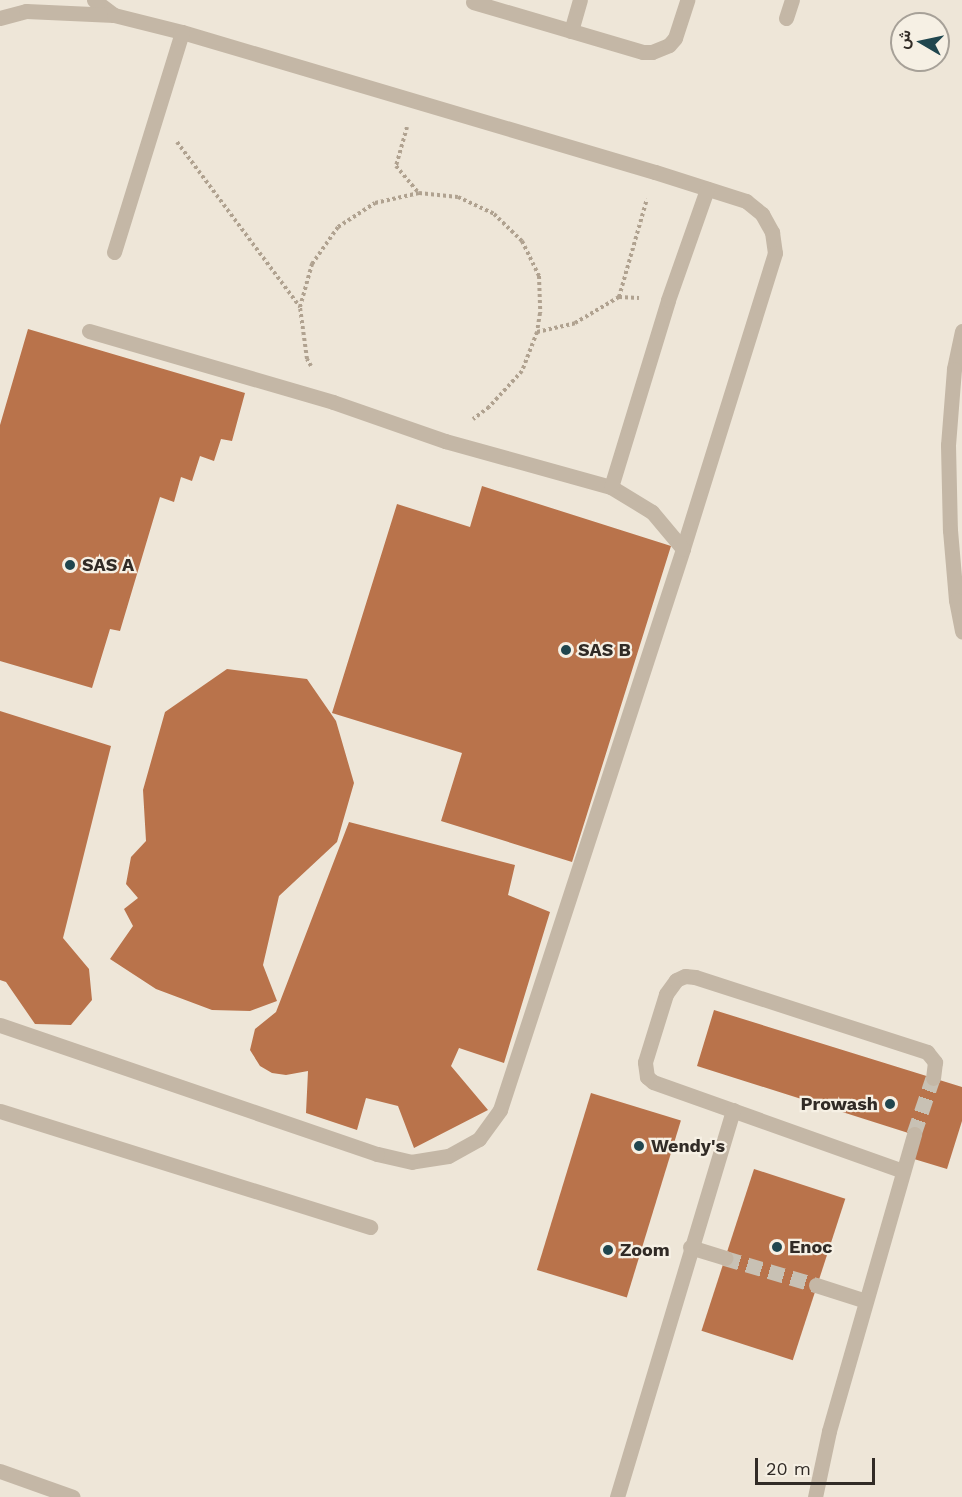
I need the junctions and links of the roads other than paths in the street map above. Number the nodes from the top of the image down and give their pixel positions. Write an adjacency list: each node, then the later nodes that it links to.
1 (94, 0): 6 (street)
2 (580, 0): 9 (street)
3 (687, 0): 9 (street)
4 (792, 0): 8 (street)
5 (471, 1): 9 (street)
6 (114, 15): 7 (street); 10 (street)
7 (0, 18)
8 (786, 18)
9 (571, 31)
10 (182, 32): 11 (street); 12 (street)
11 (707, 189): 15 (street); 16 (street)
12 (114, 252)
13 (88, 331): 15 (street)
14 (962, 331): 17 (street)
15 (611, 487): 16 (street)
16 (683, 549): 18 (street)
17 (962, 631)
18 (0, 1025)
19 (933, 1078): 21 (street)
20 (0, 1110): 24 (street)
21 (733, 1110): 23 (street); 25 (street)
22 (914, 1134): 23 (street)
23 (903, 1171): 28 (street)
24 (370, 1227)
25 (690, 1247): 26 (street); 31 (street)
26 (725, 1258)
27 (816, 1285): 28 (street)
28 (866, 1301): 32 (street)
29 (0, 1471): 30 (street)
30 (73, 1497)
31 (617, 1497)
32 (814, 1497)

